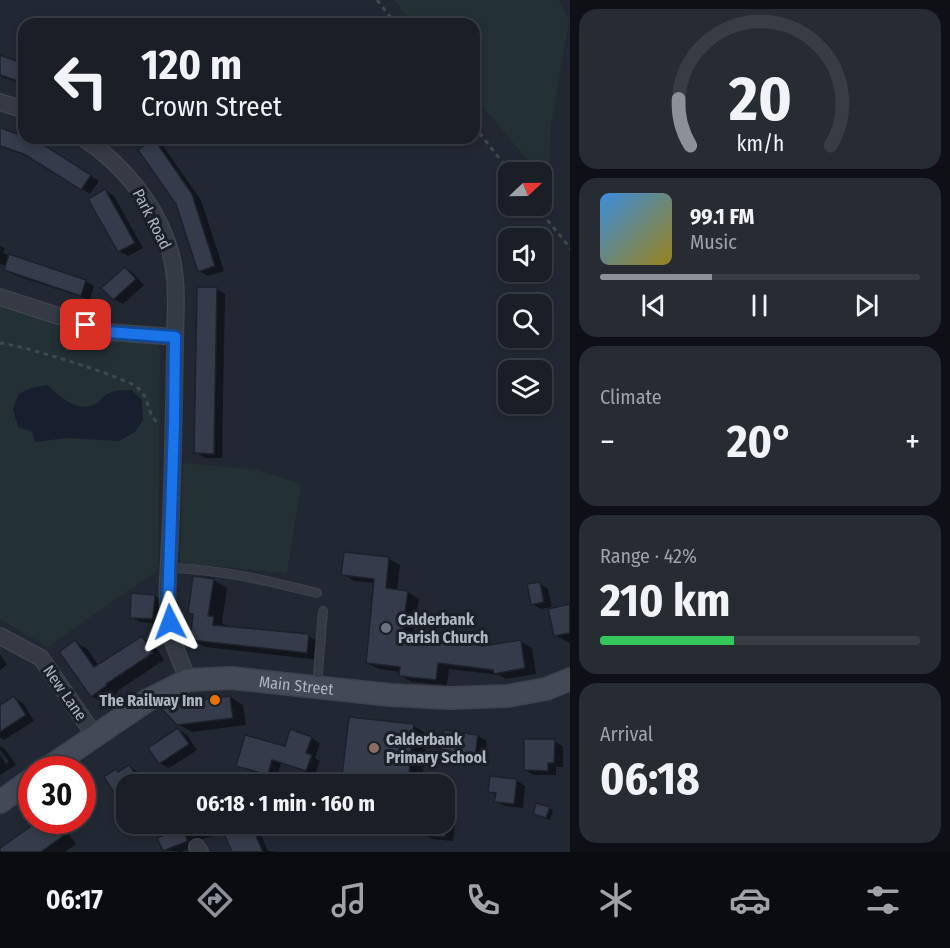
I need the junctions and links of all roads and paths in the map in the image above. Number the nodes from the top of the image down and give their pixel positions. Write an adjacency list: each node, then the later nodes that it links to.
1 (377, 0): 2 (path)
2 (391, 18)
3 (0, 102): 4 (street)
4 (18, 108)
5 (480, 134): 7 (path)
6 (93, 144): 11 (street, Park Road)
7 (502, 162)
8 (544, 216): 9 (path)
9 (570, 249)
10 (0, 297): 11 (street)
11 (175, 337): 13 (street, Park Road)
12 (0, 343): 13 (path)
13 (174, 424): 14 (street, Park Road)
14 (169, 568): 15 (lane); 19 (street, Park Road)
15 (317, 593)
16 (323, 611): 20 (lane)
17 (0, 636): 21 (street, New Lane)
18 (570, 679): 20 (main road, Main Street)
19 (188, 680): 20 (main road, Main Street); 21 (main road, Main Street)
20 (317, 687)
21 (95, 736): 22 (main road, Main Street)
22 (66, 756)
23 (18, 789): 24 (main road)
24 (0, 802)

